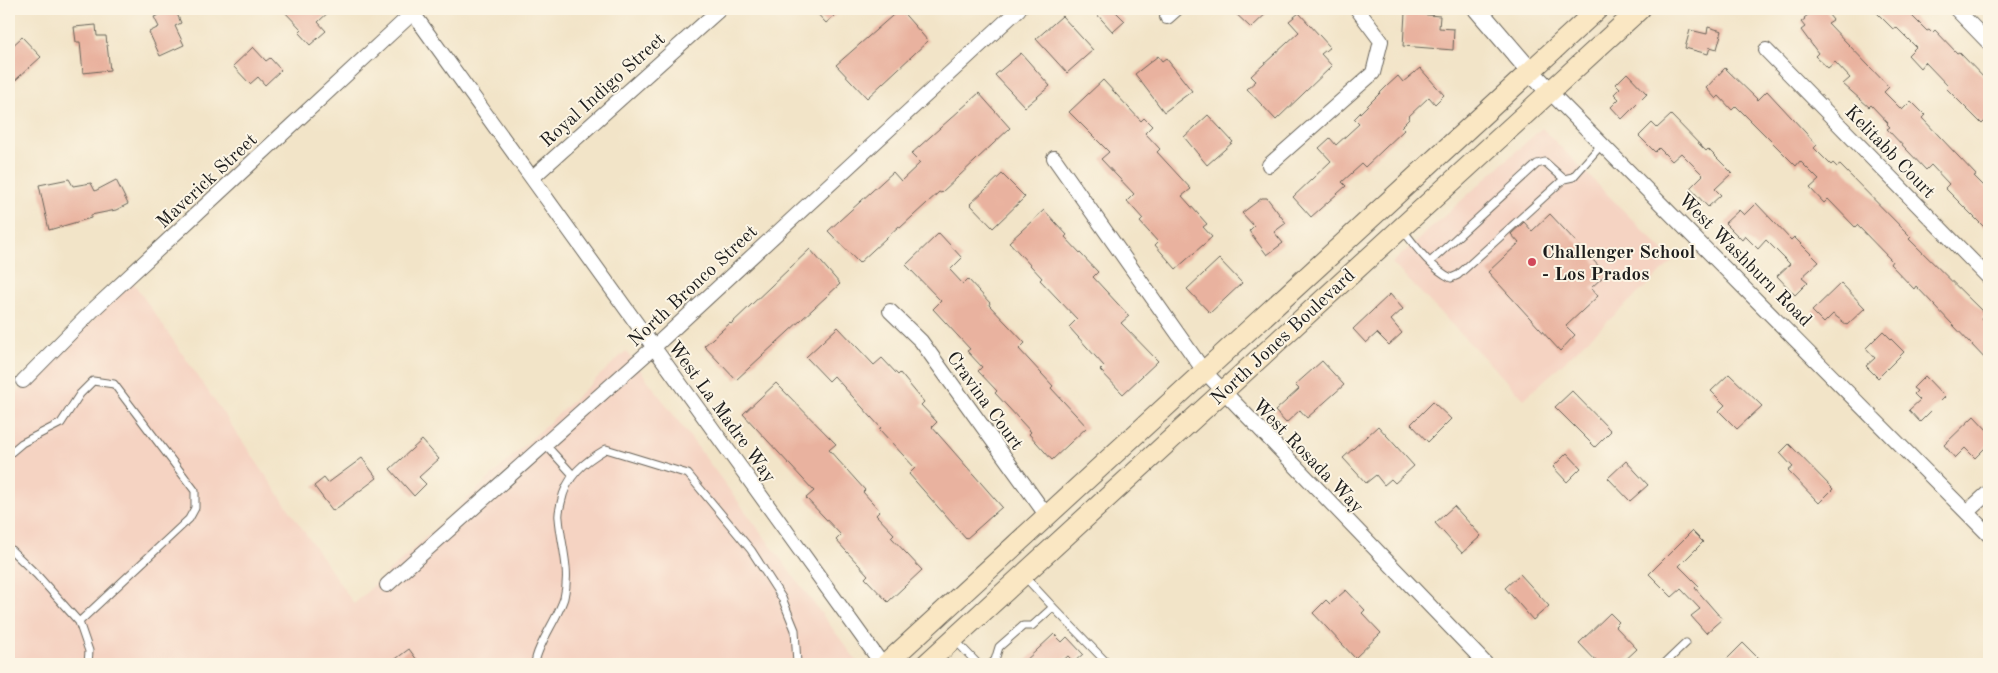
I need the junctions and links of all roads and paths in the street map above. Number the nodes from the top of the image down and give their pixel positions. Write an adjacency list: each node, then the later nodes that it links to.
1 (720, 9): 16 (street, Royal Indigo Street)
2 (1019, 9): 22 (street, North Bronco Street)
3 (1357, 9): 15 (street)
4 (1477, 9): 11 (street, West Washburn Road)
5 (1598, 9): 11 (main road, North Jones Boulevard)
6 (1640, 9): 12 (main road, North Jones Boulevard)
7 (1956, 9): 9 (street)
8 (413, 10): 16 (street, West La Madre Way); 24 (street, Maverick Street)
9 (1989, 43)
10 (1766, 50): 20 (street, Kelitabb Court)
11 (1530, 71): 12 (street, West Washburn Road); 23 (main road, North Jones Boulevard)
12 (1549, 90): 13 (street, West Washburn Road); 18 (main road, North Jones Boulevard)
13 (1602, 144): 17 (lane); 30 (street, West Washburn Road)
14 (1054, 158): 23 (street, West Rosada Way)
15 (1269, 165)
16 (532, 178): 22 (street, West La Madre Way)
17 (1564, 179): 19 (lane); 19 (lane)
18 (1400, 227): 19 (lane); 25 (main road, North Jones Boulevard)
19 (1430, 262)
20 (1988, 274)
21 (890, 311): 31 (street, Cravina Court)
22 (654, 347): 26 (street, North Bronco Street); 43 (street, West La Madre Way)
23 (1204, 371): 25 (street, West Rosada Way); 31 (main road, North Jones Boulevard)
24 (23, 382)
25 (1222, 392): 34 (main road, North Jones Boulevard); 48 (street, West Rosada Way)
26 (545, 444): 28 (lane); 35 (street, North Bronco Street)
27 (9, 454): 37 (lane)
28 (573, 475): 41 (lane); 42 (lane)
29 (1989, 492): 30 (street)
30 (1967, 512): 32 (street, West Washburn Road)
31 (1047, 516): 43 (main road, North Jones Boulevard)
32 (1989, 535)
33 (9, 548): 37 (lane)
34 (1023, 574): 36 (lane); 38 (main road, North Jones Boulevard)
35 (387, 585)
36 (1053, 607): 46 (lane); 47 (lane)
37 (79, 622): 40 (lane)
38 (954, 639): 44 (main road, North Jones Boulevard); 45 (lane)
39 (1686, 643): 49 (lane)
40 (88, 664)
41 (535, 664)
42 (797, 664)
43 (884, 664)
44 (926, 664)
45 (978, 664)
46 (991, 664)
47 (1108, 664)
48 (1486, 664)
49 (1664, 664)

